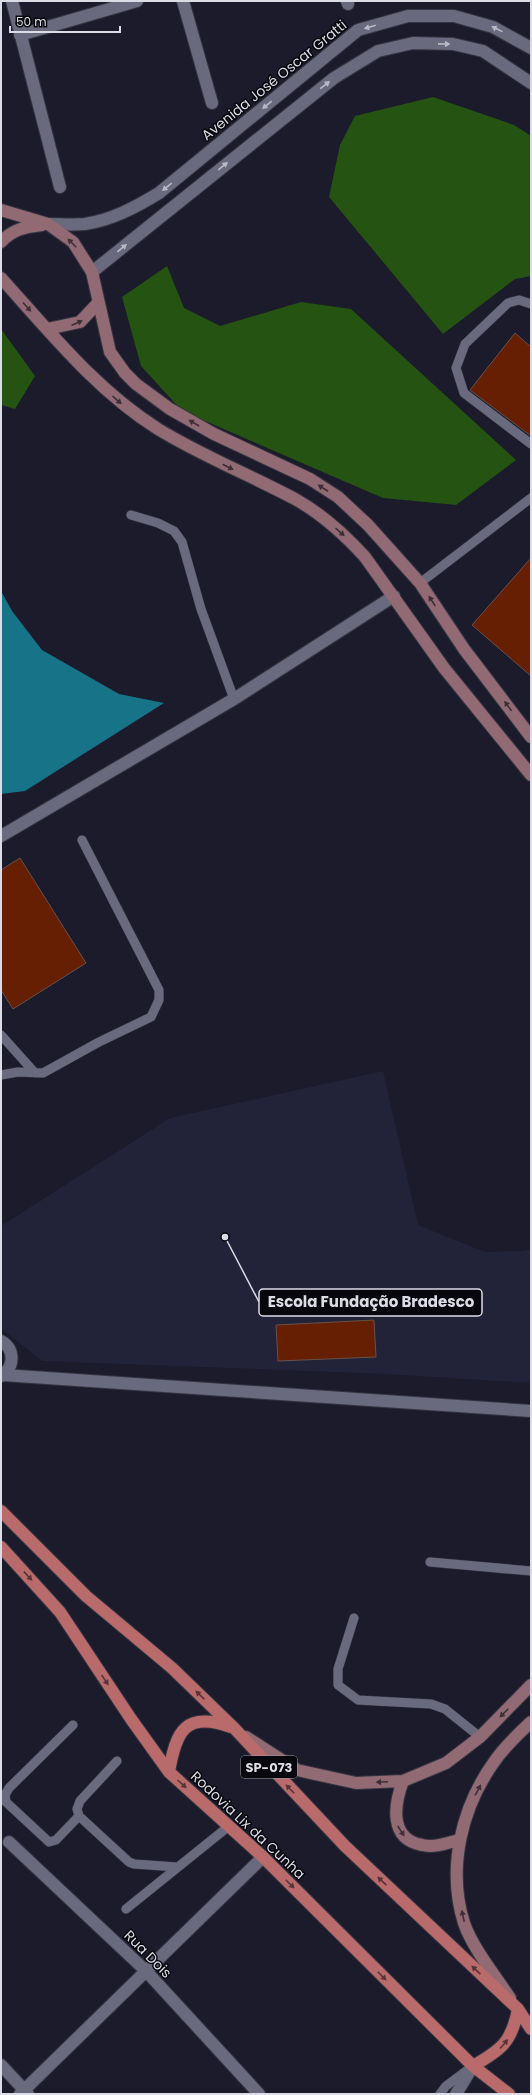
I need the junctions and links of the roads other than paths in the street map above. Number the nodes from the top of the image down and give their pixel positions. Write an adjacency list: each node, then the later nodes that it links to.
1 (12, 1): 4 (street)
2 (137, 1): 4 (street)
3 (184, 1): 7 (street)
4 (20, 35): 8 (street)
5 (531, 48): 10 (street, Avenida José Oscar Gratti, one-way to 10)
6 (531, 83): 12 (street, one-way to 6)
7 (212, 103)
8 (60, 187)
9 (1, 210): 10 (main road)
10 (48, 224): 11 (main road); 12 (main road, one-way to 10)
11 (1, 242)
12 (92, 272): 14 (main road)
13 (1, 278): 16 (main road, one-way to 16)
14 (98, 302): 16 (main road, one-way to 14); 20 (main road, one-way to 14)
15 (531, 304): 17 (lane)
16 (47, 329): 21 (main road, one-way to 21)
17 (531, 444)
18 (531, 498): 20 (lane)
19 (131, 515): 22 (lane)
20 (420, 583): 23 (main road, one-way to 20)
21 (394, 596): 22 (street); 24 (main road)
22 (234, 699): 25 (street)
23 (531, 737)
24 (531, 775)
25 (1, 836)
26 (82, 840): 28 (lane)
27 (1, 1034): 28 (lane)
28 (35, 1073): 29 (lane)
29 (1, 1075)
30 (1, 1341): 31 (street)
31 (2, 1376): 32 (street)
32 (531, 1411)
33 (1, 1511): 41 (main road, SP-073, one-way to 33)
34 (1, 1547): 44 (main road, Rodovia Lix da Cunha, one-way to 44)
35 (430, 1562): 36 (lane)
36 (531, 1571)
37 (354, 1618): 42 (lane)
38 (531, 1685): 42 (main road, one-way to 42)
39 (531, 1722): 48 (main road, one-way to 39)
40 (73, 1725): 46 (lane)
41 (234, 1728): 44 (main road); 45 (main road, one-way to 41); 54 (main road, SP-073, one-way to 41)
42 (480, 1737): 45 (main road)
43 (117, 1761): 46 (lane)
44 (169, 1772): 47 (main road, Rodovia Lix da Cunha, one-way to 47)
45 (403, 1781): 48 (main road, one-way to 48)
46 (78, 1816): 51 (lane)
47 (229, 1826): 50 (main road, Rodovia Lix da Cunha); 51 (lane)
48 (459, 1840): 54 (main road, one-way to 48)
49 (9, 1842): 53 (street, Rua Dois)
50 (263, 1857): 53 (street); 57 (main road, Rodovia Lix da Cunha, one-way to 57)
51 (176, 1867): 52 (lane)
52 (126, 1909)
53 (146, 1971): 58 (street); 59 (street, Rua Dois)
54 (518, 2009): 55 (main road, SP-073); 57 (main road, one-way to 54)
55 (531, 2029)
56 (1, 2065): 58 (street)
57 (473, 2066): 60 (lane); 61 (street); 62 (main road, Rodovia Lix da Cunha)
58 (24, 2093)
59 (259, 2094)
60 (440, 2094)
61 (456, 2094)
62 (509, 2094)

